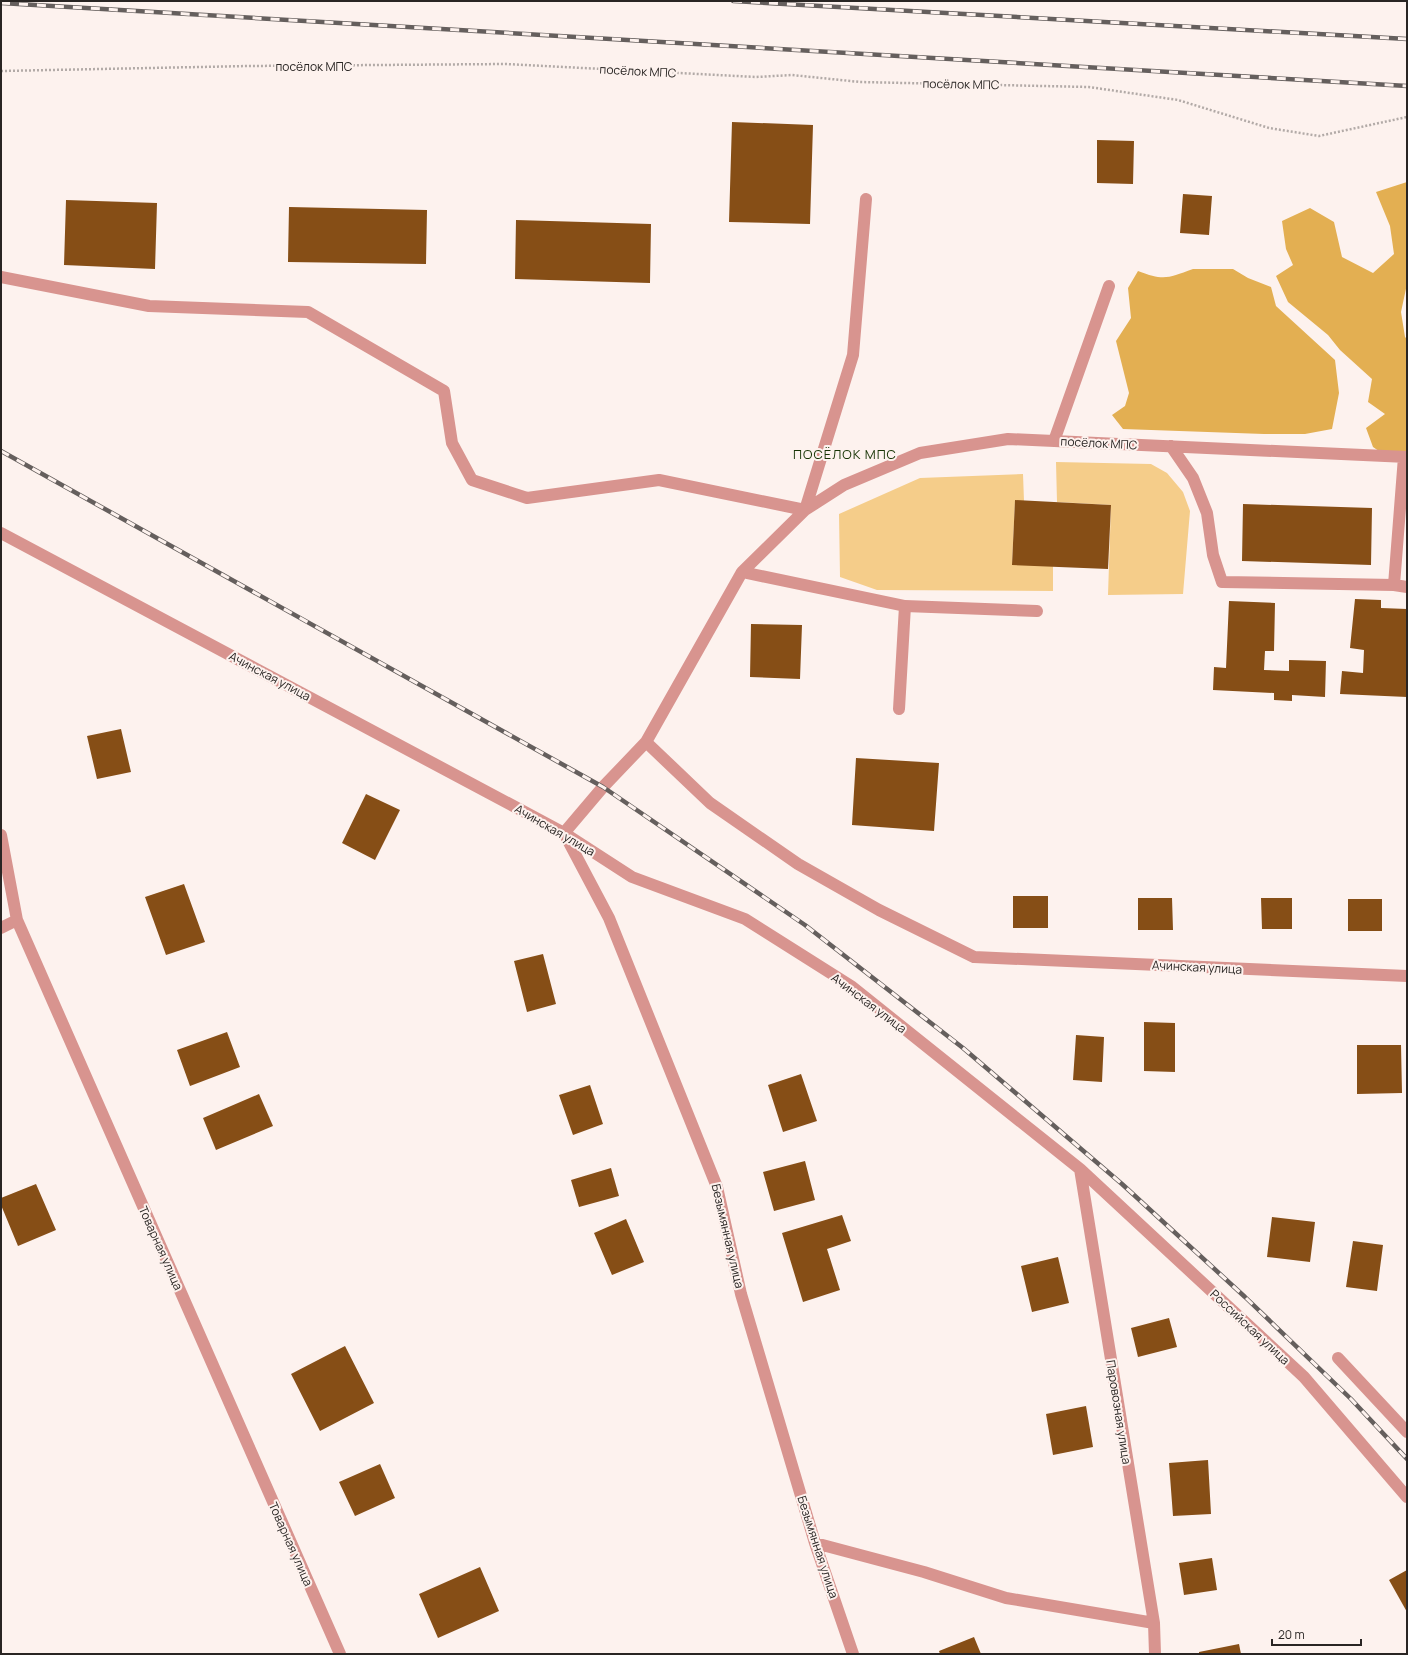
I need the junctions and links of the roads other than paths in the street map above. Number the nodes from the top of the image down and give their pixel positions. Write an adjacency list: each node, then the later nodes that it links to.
1 (866, 199): 7 (street)
2 (1, 277): 7 (street)
3 (1109, 286): 4 (street)
4 (1054, 441): 5 (street, посёлок МПС); 7 (street, посёлок МПС)
5 (1171, 446): 6 (street, посёлок МПС); 10 (street)
6 (1405, 457): 10 (street)
7 (805, 510): 9 (street, посёлок МПС)
8 (1, 533): 16 (street, Ачинская улица)
9 (742, 572): 12 (street); 15 (street, посёлок МПС)
10 (1394, 584): 11 (street)
11 (1407, 586)
12 (905, 606): 13 (street); 14 (street)
13 (1037, 611)
14 (899, 710)
15 (646, 742): 16 (street, посёлок МПС); 20 (street, Ачинская улица)
16 (564, 833): 21 (street, Ачинская улица); 25 (street, Безымянная улица)
17 (1, 835): 18 (street, Товарная улица)
18 (17, 920): 19 (street); 27 (street, Товарная улица)
19 (1, 928)
20 (1407, 976)
21 (1080, 1170): 24 (street, Российская улица); 26 (street, Паровозная улица)
22 (1338, 1358): 23 (street)
23 (1407, 1432)
24 (1407, 1497)
25 (815, 1543): 26 (street); 28 (street, Безымянная улица)
26 (1154, 1623): 29 (street, Паровозная улица)
27 (340, 1654)
28 (853, 1654)
29 (1155, 1654)

